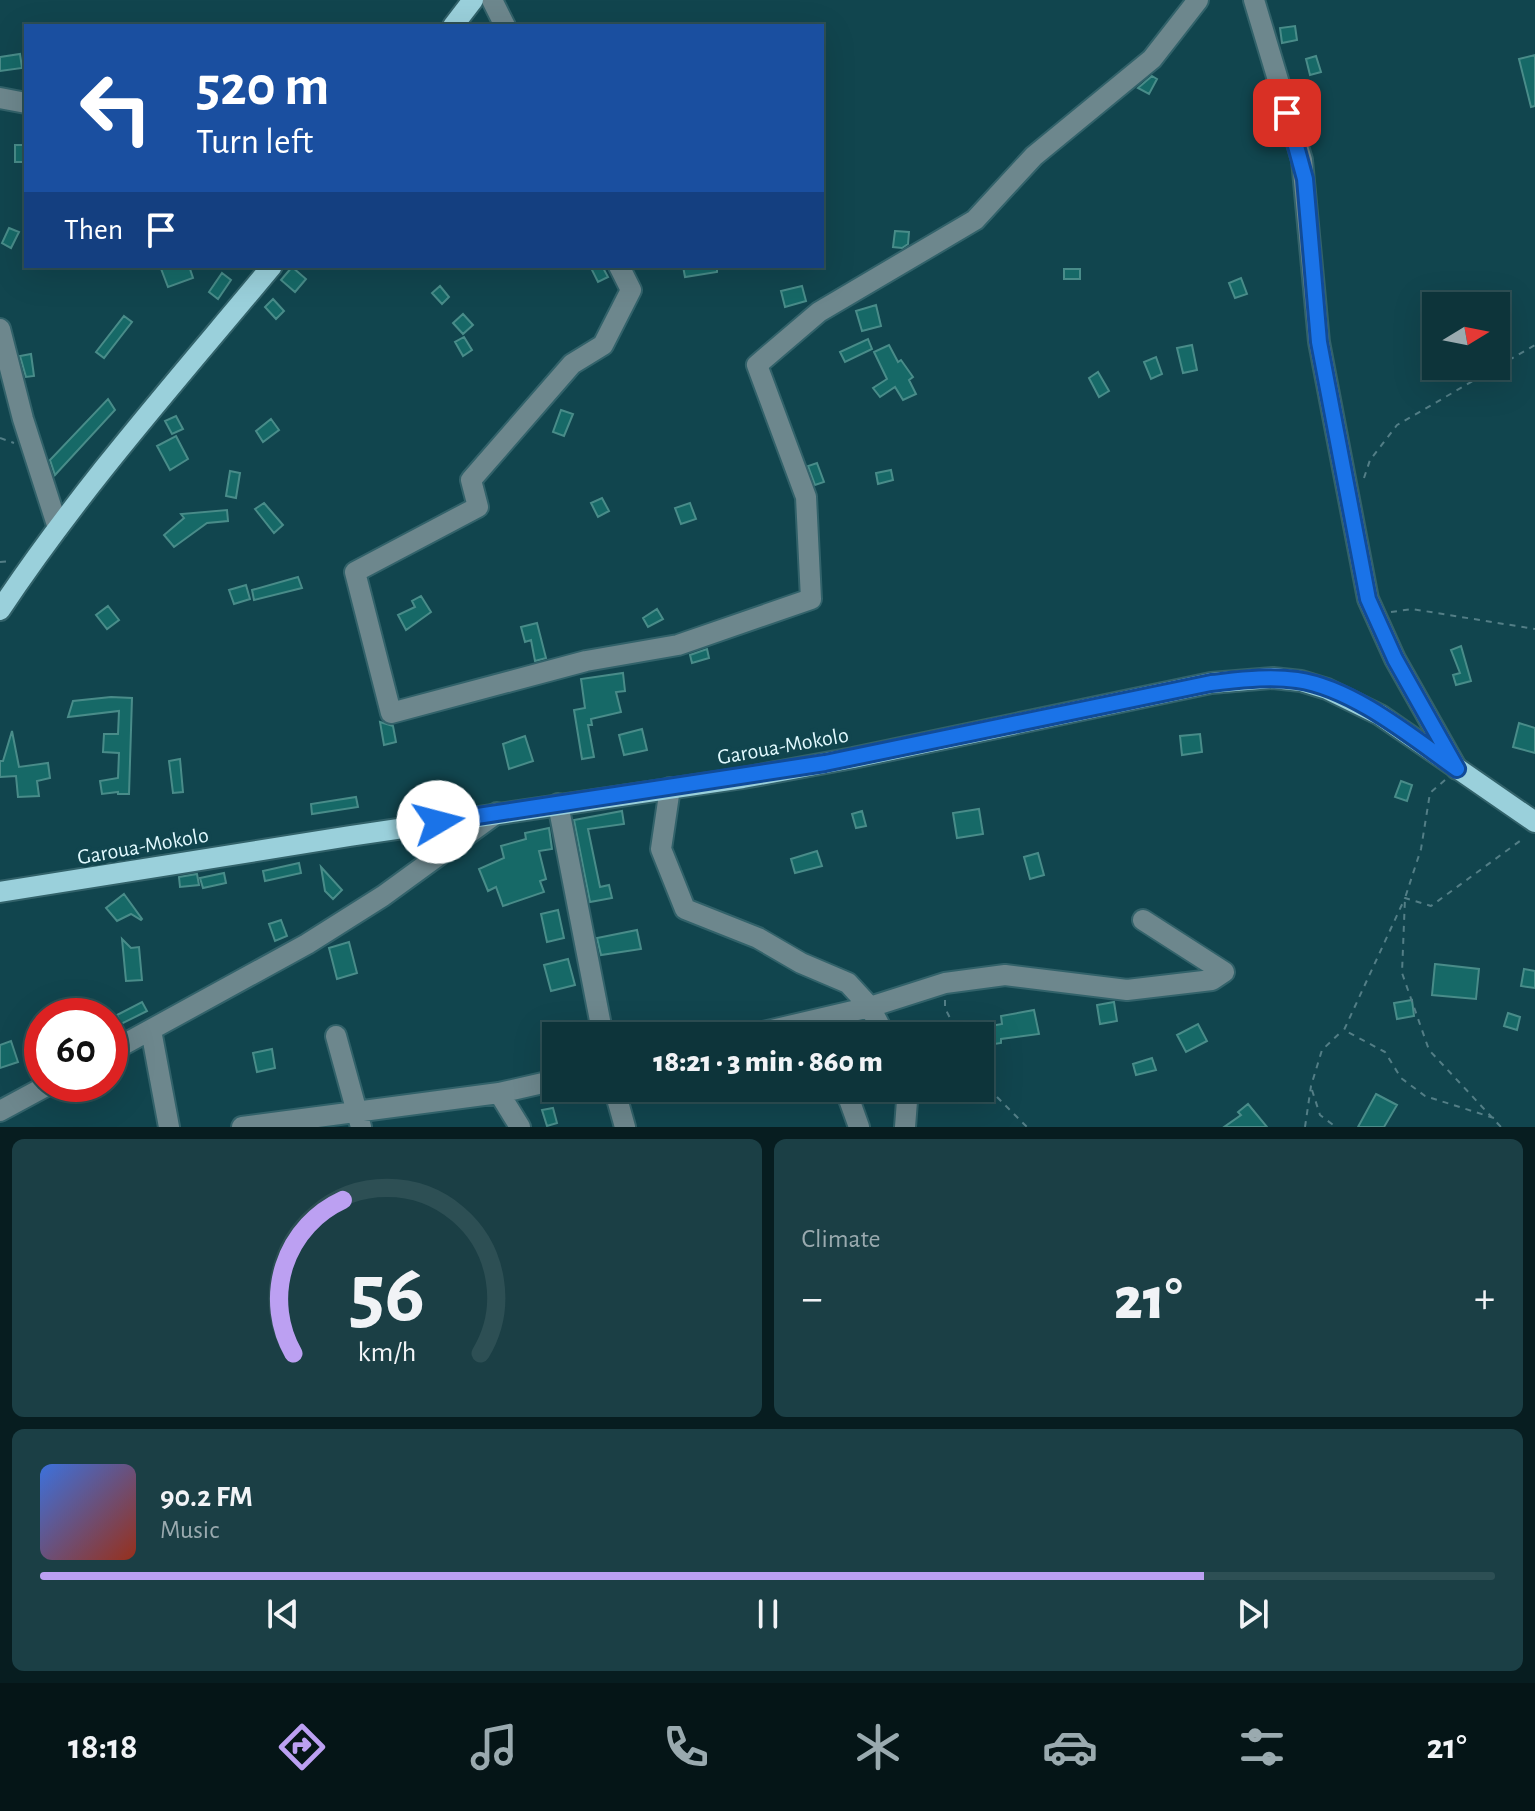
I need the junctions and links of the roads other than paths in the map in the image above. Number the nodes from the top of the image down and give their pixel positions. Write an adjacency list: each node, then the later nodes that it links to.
1 (473, 0): 5 (main road)
2 (492, 0): 6 (street)
3 (1198, 0): 10 (street)
4 (1254, 0): 14 (street)
5 (455, 24)
6 (504, 24)
7 (0, 98): 8 (street)
8 (24, 103)
9 (270, 268): 12 (main road)
10 (620, 268)
11 (0, 329): 12 (street)
12 (58, 528): 13 (main road)
13 (0, 610)
14 (1457, 769): 15 (main road, Garoua-Mokolo); 18 (main road, Garoua-Mokolo)
15 (670, 788): 16 (main road, Garoua-Mokolo); 21 (street)
16 (558, 804): 17 (main road, Garoua-Mokolo); 22 (street)
17 (497, 813): 19 (main road, Garoua-Mokolo); 25 (street)
18 (1532, 828)
19 (0, 892)
20 (1143, 920): 21 (street)
21 (870, 1007): 23 (street); 24 (street)
22 (600, 1022)
23 (826, 1022)
24 (878, 1022)
25 (151, 1030): 27 (street); 36 (street)
26 (336, 1036): 35 (street)
27 (128, 1042)
28 (542, 1083): 29 (street)
29 (499, 1093): 35 (street); 38 (street)
30 (24, 1098): 34 (street)
31 (618, 1102): 39 (street)
32 (850, 1102): 40 (street)
33 (907, 1102): 41 (street)
34 (0, 1111)
35 (359, 1119): 37 (street)
36 (169, 1127)
37 (242, 1127)
38 (520, 1127)
39 (625, 1127)
40 (859, 1127)
41 (905, 1127)

